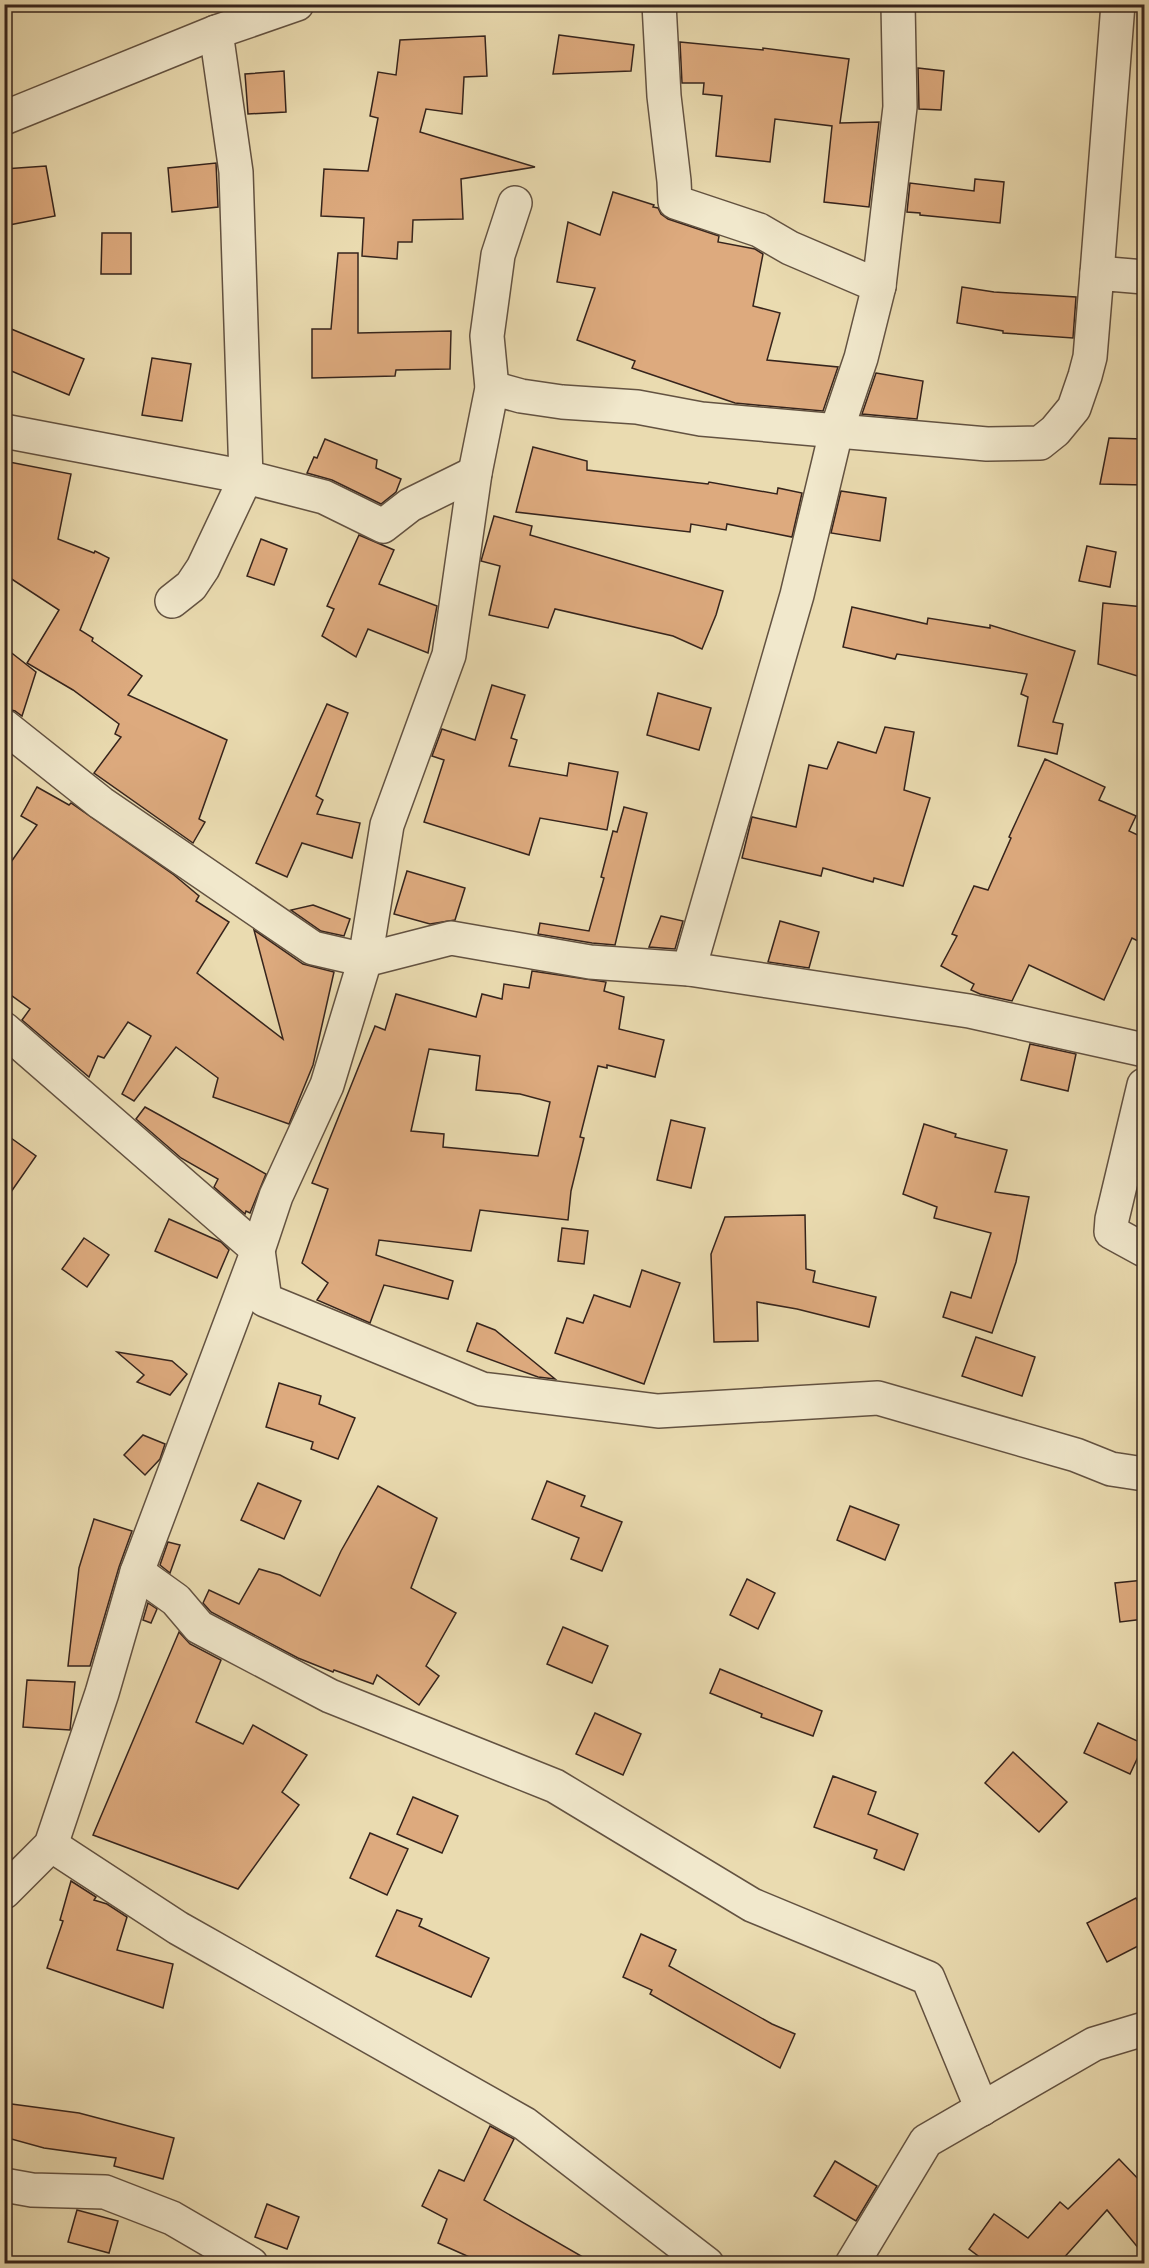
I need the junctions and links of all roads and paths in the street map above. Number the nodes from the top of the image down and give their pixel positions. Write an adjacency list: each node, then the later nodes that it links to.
1 (297, 4): 5 (street)
2 (659, 4): 10 (street)
3 (898, 4): 10 (street)
4 (1118, 4): 8 (street)
5 (216, 32): 6 (street); 15 (street)
6 (4, 118)
7 (515, 203): 11 (street)
8 (1097, 273): 9 (street); 13 (street)
9 (1144, 276)
10 (879, 286): 13 (street)
11 (492, 388): 13 (street); 14 (street)
12 (4, 431): 15 (street)
13 (837, 432): 19 (street)
14 (475, 473): 15 (street); 18 (street)
15 (246, 477): 16 (street)
16 (172, 601)
17 (4, 726): 18 (street)
18 (365, 960): 19 (street); 23 (street)
19 (689, 969): 21 (street)
20 (4, 1029): 23 (street)
21 (1144, 1050)
22 (1144, 1085): 24 (street)
23 (258, 1250): 25 (street); 26 (street)
24 (1144, 1251)
25 (1144, 1474)
26 (137, 1572): 27 (street); 30 (street)
27 (51, 1845): 28 (street); 33 (street)
28 (4, 1892)
29 (1144, 2029): 30 (street)
30 (982, 2109): 34 (street)
31 (4, 2185): 32 (street)
32 (251, 2264)
33 (707, 2264)
34 (852, 2264)

